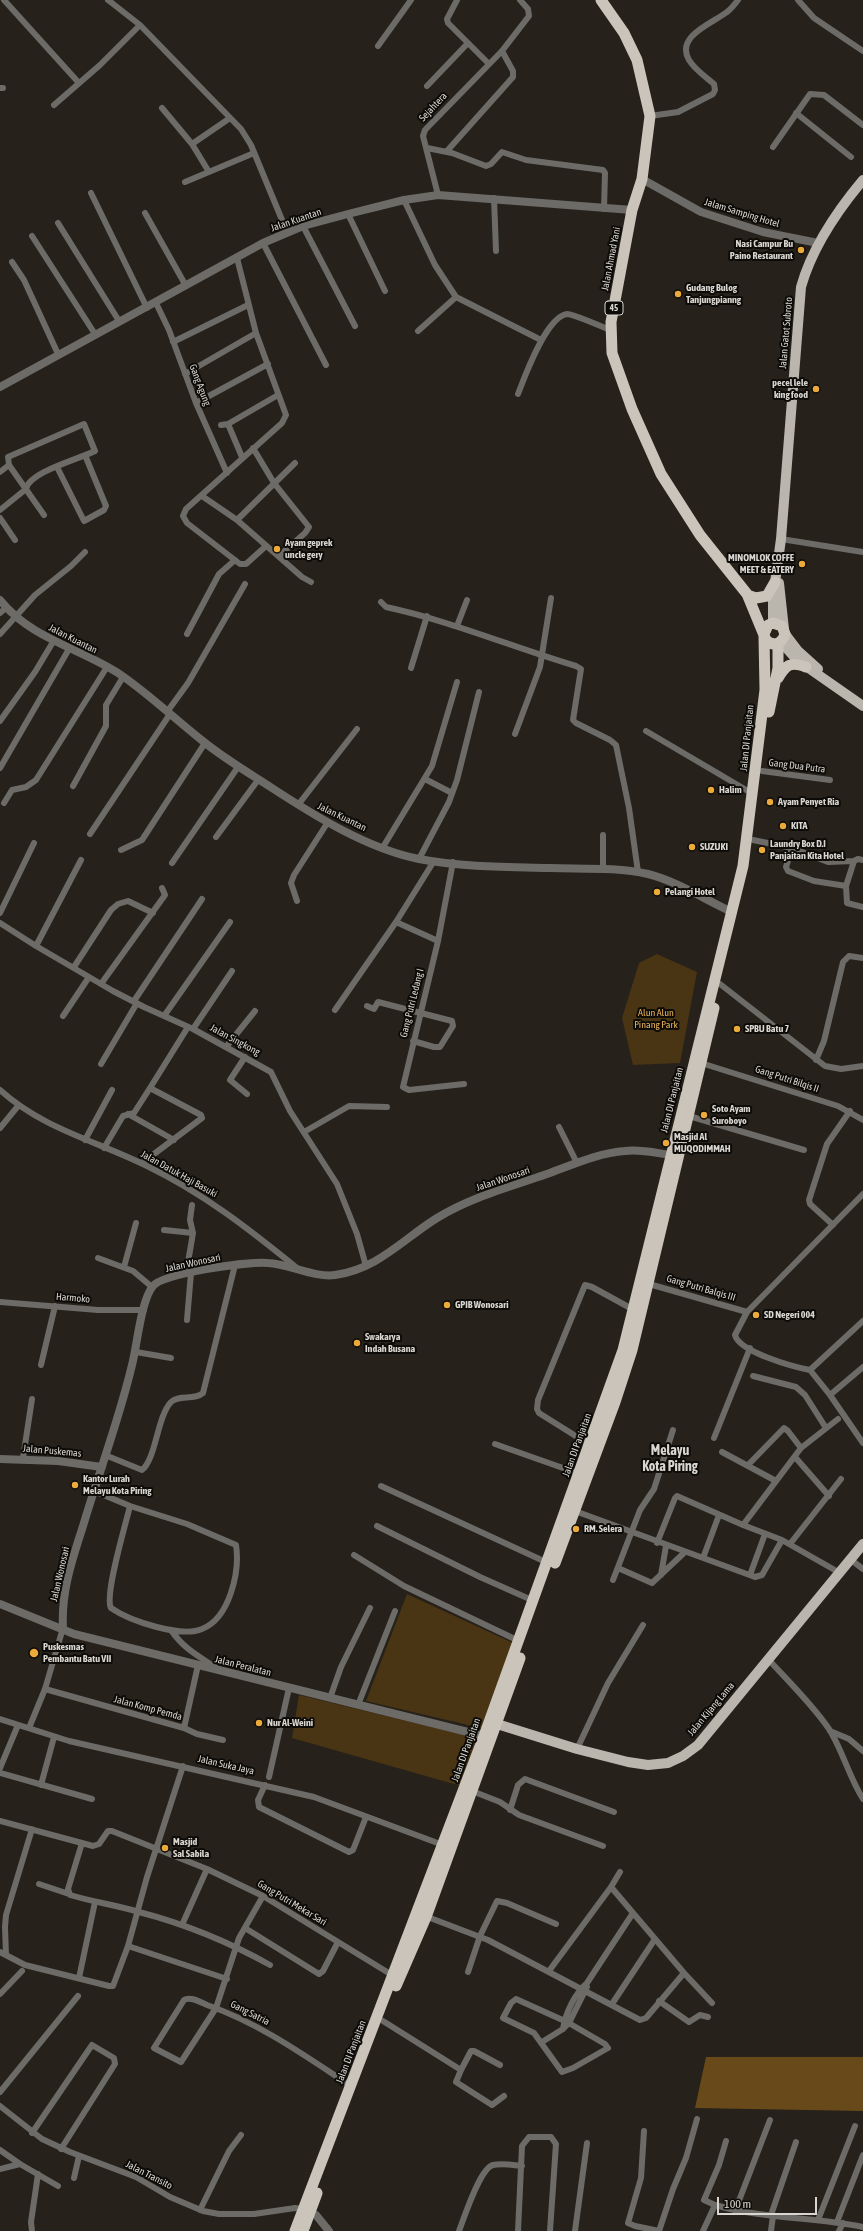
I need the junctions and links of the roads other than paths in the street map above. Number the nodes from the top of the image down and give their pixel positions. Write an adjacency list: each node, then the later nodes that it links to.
1 (4, 0): 15 (street)
2 (108, 0): 9 (street)
3 (411, 0): 11 (street)
4 (457, 0): 10 (street)
5 (520, 0): 12 (street, Sejahtera)
6 (601, 0): 20 (highway, Jalan Ahmad Yani / 45)
7 (738, 0): 20 (street)
8 (798, 0): 13 (street)
9 (140, 25): 15 (street); 21 (street)
10 (468, 43): 14 (street); 16 (street)
11 (378, 46)
12 (502, 51): 14 (street, Sejahtera); 26 (street)
13 (863, 51)
14 (489, 64): 25 (street, Sejahtera)
15 (79, 83): 17 (street)
16 (427, 86)
17 (54, 105)
18 (162, 108): 23 (street)
19 (796, 113): 22 (street); 24 (street); 28 (street)
20 (650, 116): 30 (highway, Jalan Ahmad Yani / 45)
21 (230, 118): 23 (street); 27 (street)
22 (863, 125)
23 (192, 144): 29 (street)
24 (773, 147)
25 (427, 148): 26 (street); 34 (street, Sejahtera)
26 (447, 151): 37 (street)
27 (254, 153): 29 (street); 43 (street)
28 (851, 157)
29 (210, 172): 31 (street)
30 (642, 179): 38 (highway, Jalan Ahmad Yani / 45); 46 (street, Jalam Samping Hotel)
31 (185, 182)
32 (862, 183): 46 (main road, Jalan Gatot Subroto)
33 (91, 193): 55 (street)
34 (438, 195): 35 (street, Jalan Kuantan); 36 (street, Jalan Kuantan)
35 (494, 198): 37 (street, Jalan Kuantan); 47 (street)
36 (404, 200): 40 (street, Jalan Kuantan); 52 (street)
37 (604, 209): 38 (street, Jalan Kuantan)
38 (632, 210): 58 (highway, Jalan Ahmad Yani / 45)
39 (146, 213): 50 (street)
40 (348, 214): 42 (street, Jalan Kuantan); 51 (street)
41 (58, 223): 56 (street)
42 (303, 226): 43 (street, Jalan Kuantan); 57 (street)
43 (287, 232): 45 (street, Jalan Kuantan)
44 (32, 236): 61 (street)
45 (263, 243): 48 (street, Jalan Kuantan); 66 (street)
46 (818, 243): 87 (main road, Jalan Gatot Subroto)
47 (496, 251)
48 (237, 258): 50 (street, Jalan Kuantan); 54 (street)
49 (12, 262): 64 (street)
50 (186, 286): 53 (street, Jalan Kuantan)
51 (385, 291)
52 (456, 297): 59 (street); 62 (street)
53 (156, 303): 55 (street, Jalan Kuantan); 63 (street, Gang Agung)
54 (248, 306): 60 (street); 63 (street)
55 (147, 308): 56 (street, Jalan Kuantan)
56 (119, 321): 61 (street, Jalan Kuantan)
57 (355, 326)
58 (610, 330): 62 (street); 98 (highway, Jalan Ahmad Yani / 45)
59 (418, 331)
60 (256, 333): 65 (street); 67 (street)
61 (95, 334): 64 (street, Jalan Kuantan)
62 (541, 340): 69 (street)
63 (174, 342): 67 (street, Gang Agung)
64 (58, 354): 68 (street, Jalan Kuantan)
65 (268, 364): 70 (street); 71 (street)
66 (326, 365)
67 (185, 374): 71 (street, Gang Agung)
68 (0, 387)
69 (518, 394)
70 (278, 395): 72 (street); 74 (street)
71 (196, 403): 79 (street, Gang Agung)
72 (253, 448): 74 (street); 80 (street)
73 (85, 455): 76 (street); 77 (street); 77 (street)
74 (242, 457): 79 (street)
75 (295, 463): 80 (street)
76 (10, 465): 78 (street); 81 (street)
77 (57, 467): 81 (street)
78 (0, 472)
79 (227, 474): 82 (street)
80 (274, 483): 86 (street); 93 (street)
81 (26, 489): 83 (street); 84 (street)
82 (202, 496): 86 (street); 94 (street)
83 (0, 510)
84 (44, 515)
85 (0, 518): 88 (street)
86 (237, 520): 89 (street)
87 (781, 539): 91 (street); 92 (main road, Jalan Gatot Subroto)
88 (15, 540)
89 (266, 546): 93 (street); 94 (street)
90 (85, 552): 106 (street)
91 (863, 552)
92 (780, 553): 96 (main road); 112 (main road)
93 (279, 556): 95 (street)
94 (235, 560): 111 (street)
95 (311, 582)
96 (775, 582): 98 (highway); 99 (main road)
97 (245, 584): 125 (street)
98 (751, 597): 99 (highway); 107 (highway); 109 (highway)
99 (773, 597): 109 (main road)
100 (551, 598): 115 (street)
101 (0, 600): 104 (street, Jalan Kuantan)
102 (467, 600): 108 (street)
103 (381, 602): 105 (street)
104 (3, 610): 106 (street, Jalan Kuantan)
105 (427, 616): 108 (street); 118 (street)
106 (15, 617): 110 (street); 113 (street, Jalan Kuantan)
107 (756, 617): 109 (highway); 121 (highway)
108 (457, 626): 115 (street)
109 (767, 630): 112 (highway); 112 (highway); 121 (highway, Jalan DI Panjaitan)
110 (0, 634)
111 (187, 634)
112 (782, 637): 117 (main road); 121 (highway, Jalan DI Panjaitan); 122 (main road)
113 (53, 642): 114 (street, Jalan Kuantan); 126 (street)
114 (69, 649): 116 (street, Jalan Kuantan); 132 (street)
115 (540, 655): 129 (street); 159 (street)
116 (107, 667): 119 (street, Jalan Kuantan); 140 (street)
117 (806, 667): 121 (highway); 122 (main road)
118 (412, 668)
119 (124, 677): 125 (street, Jalan Kuantan); 137 (street)
120 (457, 682): 134 (street)
121 (769, 689): 133 (highway, Jalan DI Panjaitan); 139 (highway, Jalan DI Panjaitan)
122 (843, 691): 124 (main road)
123 (479, 692): 138 (street)
124 (863, 706)
125 (168, 713): 130 (street, Jalan Kuantan); 143 (street)
126 (0, 722)
127 (357, 729): 141 (street)
128 (646, 731): 139 (street)
129 (515, 734)
130 (205, 743): 131 (street, Jalan Kuantan); 150 (street)
131 (238, 767): 135 (street, Jalan Kuantan); 157 (street)
132 (0, 768)
133 (762, 771): 136 (street, Gang Dua Putra); 146 (highway, Jalan DI Panjaitan)
134 (425, 779): 138 (street); 148 (street)
135 (258, 780): 141 (street, Jalan Kuantan); 145 (street)
136 (830, 780)
137 (73, 786)
138 (452, 793): 151 (street)
139 (753, 794): 165 (highway, Jalan DI Panjaitan)
140 (4, 803)
141 (298, 805): 142 (street, Jalan Kuantan)
142 (328, 822): 148 (street, Jalan Kuantan); 163 (street)
143 (90, 834)
144 (603, 835): 158 (street)
145 (216, 837)
146 (753, 840): 149 (street); 178 (highway, Jalan DI Panjaitan)
147 (34, 843): 166 (street)
148 (384, 847): 151 (street, Jalan Kuantan)
149 (792, 848): 155 (street); 160 (street)
150 (121, 850)
151 (419, 859): 154 (street, Jalan Kuantan)
152 (81, 860): 172 (street)
153 (863, 860): 155 (street)
154 (434, 861): 156 (street, Jalan Kuantan); 169 (street)
155 (854, 861): 160 (street)
156 (453, 862): 158 (street, Jalan Kuantan); 171 (street, Gang Putri Ledang I)
157 (172, 863)
158 (603, 870): 159 (street, Jalan Kuantan)
159 (638, 872): 165 (street, Jalan Kuantan)
160 (846, 886): 164 (street)
161 (162, 888): 167 (street)
162 (202, 899): 179 (street)
163 (297, 901)
164 (863, 908)
165 (730, 911): 212 (highway, Jalan DI Panjaitan)
166 (0, 913)
167 (153, 913): 174 (street); 177 (street)
168 (230, 922): 185 (street)
169 (396, 922): 171 (street); 181 (street)
170 (0, 923): 172 (street, Jalan Singkong)
171 (438, 941): 183 (street, Gang Putri Ledang I)
172 (36, 946): 174 (street, Jalan Singkong)
173 (863, 958): 190 (street)
174 (74, 967): 176 (street, Jalan Singkong)
175 (232, 972): 186 (street)
176 (89, 977): 177 (street, Jalan Singkong); 184 (street)
177 (102, 984): 179 (street, Jalan Singkong)
178 (720, 984): 190 (street); 191 (highway, Jalan DI Panjaitan)
179 (135, 1002): 185 (street, Jalan Singkong); 192 (street)
180 (367, 1006): 183 (street)
181 (336, 1010)
182 (255, 1011): 188 (street)
183 (420, 1012): 187 (street, Gang Putri Ledang I); 187 (street)
184 (63, 1016)
185 (164, 1016): 186 (street, Jalan Singkong)
186 (191, 1028): 188 (street, Jalan Singkong); 195 (street)
187 (413, 1042): 194 (street, Gang Putri Ledang I)
188 (226, 1047): 189 (street, Jalan Singkong)
189 (245, 1057): 198 (street); 207 (street, Jalan Singkong)
190 (816, 1060): 193 (street)
191 (701, 1063): 201 (street, Gang Putri Bilqis II); 203 (highway, Jalan DI Panjaitan)
192 (101, 1064)
193 (863, 1066)
194 (464, 1084)
195 (150, 1088): 202 (street); 209 (street)
196 (0, 1090): 199 (street, Jalan Datuk Haji Basuki)
197 (112, 1090): 208 (street)
198 (247, 1094)
199 (18, 1106): 206 (street); 208 (street, Jalan Datuk Haji Basuki)
200 (388, 1107): 207 (street)
201 (850, 1111): 204 (street, Gang Putri Bilqis II); 218 (street)
202 (128, 1114): 209 (street); 210 (street)
203 (689, 1116): 211 (street); 227 (highway, Jalan DI Panjaitan)
204 (863, 1120)
205 (559, 1127): 214 (street)
206 (0, 1128)
207 (304, 1132): 223 (street, Jalan Singkong)
208 (85, 1140): 210 (street, Jalan Datuk Haji Basuki)
209 (174, 1140): 213 (street)
210 (104, 1148): 213 (street, Jalan Datuk Haji Basuki)
211 (804, 1150)
212 (670, 1155): 214 (street, Jalan Wonosari); 232 (highway, Jalan DI Panjaitan)
213 (142, 1163): 225 (street, Jalan Datuk Haji Basuki)
214 (577, 1163): 223 (street, Jalan Wonosari)
215 (863, 1194): 218 (street)
216 (192, 1205): 220 (street)
217 (136, 1223): 224 (street)
218 (833, 1225): 233 (street)
219 (164, 1230): 220 (street)
220 (192, 1233): 226 (street)
221 (98, 1258): 224 (street)
222 (235, 1265): 225 (street, Jalan Wonosari); 226 (street, Jalan Wonosari); 254 (street)
223 (366, 1266): 225 (street, Jalan Wonosari)
224 (124, 1267): 228 (street)
225 (297, 1268)
226 (188, 1274): 228 (street, Jalan Wonosari); 234 (street)
227 (649, 1284): 233 (street, Gang Putri Balqis III); 260 (highway, Jalan DI Panjaitan)
228 (152, 1287): 231 (street, Jalan Wonosari)
229 (0, 1302): 230 (street, Harmoko)
230 (55, 1306): 231 (street, Harmoko); 239 (street)
231 (144, 1310): 237 (street, Jalan Wonosari)
232 (634, 1310): 251 (highway, Jalan DI Panjaitan); 251 (street)
233 (747, 1312): 236 (street)
234 (187, 1320)
235 (863, 1321): 241 (street)
236 (750, 1348): 241 (street); 248 (street)
237 (136, 1352): 238 (street); 254 (street, Jalan Wonosari)
238 (171, 1358)
239 (41, 1365)
240 (863, 1367): 243 (street)
241 (810, 1370): 243 (street)
242 (753, 1376): 246 (street)
243 (830, 1396): 249 (street)
244 (32, 1398): 256 (street)
245 (838, 1419): 246 (street)
246 (826, 1428): 252 (street)
247 (673, 1430): 271 (street)
248 (714, 1438)
249 (863, 1443)
250 (495, 1444): 260 (street)
251 (590, 1445): 260 (highway, Jalan DI Panjaitan)
252 (801, 1448): 255 (street); 258 (street)
253 (722, 1452): 258 (street)
254 (105, 1455): 259 (street, Jalan Wonosari)
255 (795, 1457): 262 (street); 265 (street)
256 (23, 1458): 257 (street, Jalan Puskemas); 259 (street, Jalan Puskemas)
257 (0, 1459)
258 (748, 1465): 262 (street)
259 (102, 1467): 264 (street, Jalan Wonosari)
260 (584, 1475): 267 (highway, Jalan DI Panjaitan); 282 (highway, Jalan DI Panjaitan)
261 (841, 1479): 265 (street)
262 (776, 1481): 269 (street)
263 (381, 1486): 282 (street)
264 (94, 1491): 266 (street); 294 (street, Jalan Wonosari)
265 (828, 1496): 275 (street)
266 (130, 1506): 295 (street); 295 (street)
267 (575, 1511): 271 (street); 305 (highway, Jalan DI Panjaitan)
268 (719, 1515): 269 (street); 274 (street); 280 (street)
269 (743, 1525): 272 (street)
270 (377, 1526): 289 (street)
271 (631, 1532): 274 (street); 283 (street)
272 (765, 1534): 273 (street); 287 (street)
273 (782, 1540): 275 (street); 287 (street)
274 (658, 1543): 277 (street)
275 (790, 1544): 285 (street)
276 (863, 1544): 281 (main road, Jalan Kijang Lama)
277 (666, 1546): 278 (street); 286 (street)
278 (685, 1552): 280 (street); 286 (street)
279 (354, 1555): 296 (street)
280 (703, 1558): 287 (street)
281 (850, 1559): 284 (street); 285 (main road, Jalan Kijang Lama)
282 (548, 1563): 289 (highway, Jalan DI Panjaitan)
283 (618, 1568): 286 (street); 288 (street)
284 (863, 1569)
285 (840, 1573): 297 (main road, Jalan Kijang Lama)
286 (661, 1575)
287 (750, 1576)
288 (613, 1580)
289 (534, 1601): 296 (highway, Jalan DI Panjaitan)
290 (0, 1604): 294 (street, Jalan Peralatan)
291 (370, 1608): 302 (street)
292 (395, 1611): 303 (street)
293 (643, 1625): 313 (street)
294 (62, 1628): 298 (street, Jalan Peralatan); 301 (street, Jalan Wonosari)
295 (171, 1630): 299 (street)
296 (519, 1641): 310 (highway, Jalan DI Panjaitan)
297 (768, 1659): 309 (street); 313 (main road, Jalan Kijang Lama)
298 (198, 1665): 299 (street, Jalan Peralatan); 308 (street, Jalan Komp Pemda)
299 (222, 1672): 300 (street, Jalan Peralatan)
300 (289, 1688): 302 (street, Jalan Peralatan); 318 (street)
301 (45, 1689): 307 (street, Jalan Wonosari); 308 (street, Jalan Komp Pemda)
302 (330, 1698): 303 (street, Jalan Peralatan)
303 (358, 1705): 310 (street, Jalan Peralatan)
304 (0, 1719): 306 (street, Jalan Suka Jaya)
305 (497, 1724): 313 (main road, Jalan Kijang Lama); 321 (highway, Jalan DI Panjaitan)
306 (18, 1725): 307 (street, Jalan Suka Jaya); 316 (street)
307 (29, 1728): 311 (street, Jalan Suka Jaya)
308 (184, 1728): 312 (street)
309 (830, 1731): 314 (street); 323 (street)
310 (484, 1736): 330 (highway, Jalan DI Panjaitan)
311 (54, 1737): 315 (street, Jalan Suka Jaya); 319 (street)
312 (223, 1740)
313 (577, 1749)
314 (863, 1751)
315 (183, 1766): 320 (street, Jalan Suka Jaya); 332 (street)
316 (0, 1768)
317 (0, 1772): 319 (street)
318 (269, 1777)
319 (42, 1784): 322 (street)
320 (265, 1785): 326 (street, Jalan Suka Jaya); 326 (street)
321 (472, 1791): 324 (street); 342 (highway, Jalan DI Panjaitan)
322 (92, 1799)
323 (863, 1799)
324 (510, 1810): 325 (street); 331 (street)
325 (614, 1812)
326 (366, 1817): 330 (street, Jalan Suka Jaya)
327 (0, 1821): 328 (street, Gang Putri Mekar Sari)
328 (32, 1829): 329 (street, Gang Putri Mekar Sari); 353 (street)
329 (82, 1843): 332 (street, Gang Putri Mekar Sari); 337 (street)
330 (443, 1846): 342 (highway, Jalan DI Panjaitan)
331 (603, 1846)
332 (156, 1850): 333 (street, Gang Putri Mekar Sari); 340 (street)
333 (206, 1870): 338 (street, Gang Putri Mekar Sari); 344 (street)
334 (620, 1872): 336 (street)
335 (39, 1884): 337 (street)
336 (611, 1887): 341 (street); 356 (street)
337 (69, 1894): 339 (street)
338 (263, 1896): 345 (street); 348 (street, Gang Putri Mekar Sari)
339 (95, 1902): 340 (street); 360 (street)
340 (138, 1912): 344 (street); 350 (street)
341 (633, 1913): 347 (street); 362 (street)
342 (421, 1915): 346 (street); 349 (highway, Jalan DI Panjaitan)
343 (556, 1924): 346 (street)
344 (182, 1925): 351 (street)
345 (245, 1928): 348 (street); 351 (street)
346 (480, 1936): 356 (street); 357 (street)
347 (655, 1939): 358 (street); 367 (street)
348 (338, 1942): 359 (street, Gang Putri Mekar Sari)
349 (410, 1944): 359 (highway, Jalan DI Panjaitan); 370 (highway, Jalan DI Panjaitan)
350 (128, 1946): 360 (street); 361 (street)
351 (237, 1946): 354 (street); 361 (street)
352 (0, 1952): 353 (street)
353 (6, 1955): 360 (street)
354 (270, 1965)
355 (22, 1970): 363 (street)
356 (549, 1971): 362 (street)
357 (468, 1972)
358 (684, 1973): 365 (street); 366 (street)
359 (392, 1976): 375 (highway, Jalan DI Panjaitan)
360 (78, 1978)
361 (227, 1979): 368 (street)
362 (585, 1987): 367 (street); 371 (street)
363 (0, 1994)
364 (78, 1996): 376 (street)
365 (659, 2001): 367 (street); 369 (street)
366 (712, 2003)
367 (612, 2004)
368 (216, 2008): 368 (street, Gang Satria); 375 (street, Gang Satria)
369 (708, 2017)
370 (383, 2021): 374 (street); 399 (highway, Jalan DI Panjaitan)
371 (567, 2022): 372 (street); 372 (street); 372 (street)
372 (542, 2042)
373 (500, 2065): 374 (street)
374 (461, 2070): 377 (street)
375 (351, 2086): 399 (highway, Jalan DI Panjaitan)
376 (0, 2092)
377 (504, 2096)
378 (0, 2106): 383 (street, Jalan Transito)
379 (697, 2119): 415 (street)
380 (770, 2120): 401 (street)
381 (855, 2126): 403 (street)
382 (644, 2131): 406 (street)
383 (32, 2133): 388 (street, Jalan Transito); 388 (street)
384 (241, 2135): 400 (street)
385 (726, 2141): 398 (street)
386 (796, 2142): 402 (street)
387 (587, 2143): 414 (street)
388 (61, 2149): 391 (street, Jalan Transito)
389 (0, 2150): 392 (street)
390 (863, 2155): 404 (street)
391 (79, 2156): 396 (street); 400 (street, Jalan Transito)
392 (20, 2164): 394 (street); 395 (street)
393 (522, 2166): 411 (street); 412 (street); 413 (street)
394 (0, 2169)
395 (38, 2174): 397 (street); 407 (street)
396 (74, 2178)
397 (58, 2186)
398 (715, 2205): 401 (street); 416 (street)
399 (304, 2208): 400 (street, Jalan Transito); 408 (highway, Jalan DI Panjaitan); 409 (highway, Jalan DI Panjaitan); 410 (street)
400 (200, 2210)
401 (735, 2211): 402 (street)
402 (772, 2215): 403 (street); 417 (street)
403 (818, 2220): 404 (street)
404 (840, 2222): 405 (street); 418 (street)
405 (863, 2227)
406 (634, 2229): 415 (street)
407 (32, 2231)
408 (295, 2231)
409 (303, 2231)
410 (329, 2231)
411 (459, 2231)
412 (518, 2231)
413 (550, 2231)
414 (575, 2231)
415 (659, 2231)
416 (703, 2231)
417 (771, 2231)
418 (839, 2231)

